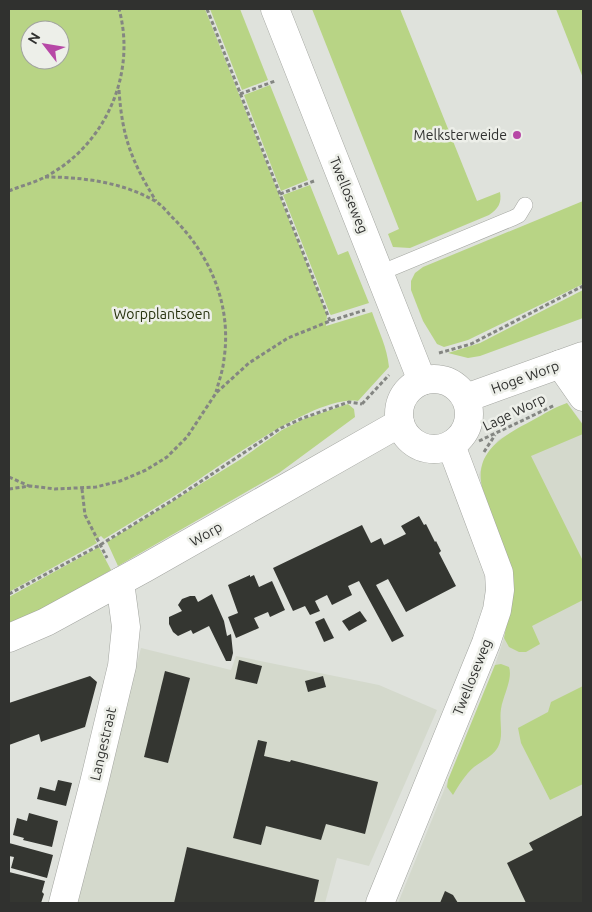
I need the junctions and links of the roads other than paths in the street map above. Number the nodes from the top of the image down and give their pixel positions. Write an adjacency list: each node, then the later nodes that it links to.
1 (275, 9): 3 (street, Twelloseweg)
2 (525, 205): 3 (lane)
3 (380, 273): 5 (street, Twelloseweg)
4 (571, 360): 6 (street); 7 (street, Hoge Worp)
5 (418, 370): 7 (street); 8 (street)
6 (581, 395)
7 (466, 398): 9 (street)
8 (400, 423): 9 (street); 10 (street, Worp)
9 (452, 446): 13 (street, Twelloseweg)
10 (120, 582): 11 (street, Worp); 12 (street, Langestraat)
11 (9, 638)
12 (63, 903)
13 (380, 903)

